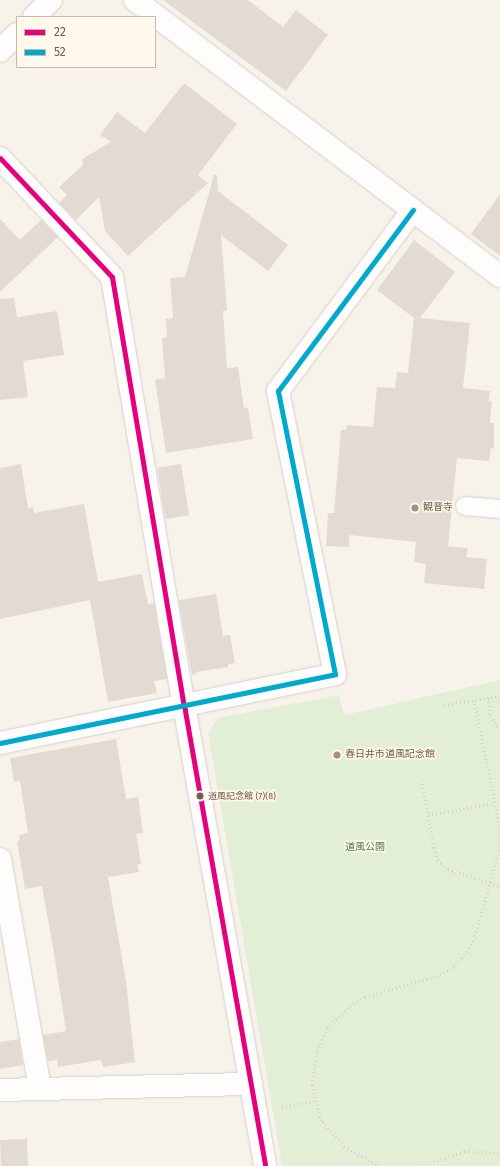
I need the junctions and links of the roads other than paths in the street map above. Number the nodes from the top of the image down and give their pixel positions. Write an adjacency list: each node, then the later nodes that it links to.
1 (51, 0): 3 (street)
2 (135, 0): 7 (street)
3 (35, 16)
4 (16, 35): 5 (street)
5 (0, 51)
6 (0, 158): 11 (street)
7 (413, 210): 8 (street); 11 (street)
8 (500, 276)
9 (465, 506): 10 (lane)
10 (500, 509)
11 (184, 705): 12 (street); 14 (street)
12 (0, 743)
13 (0, 859): 15 (street)
14 (251, 1084): 15 (street); 17 (street)
15 (40, 1089): 16 (street)
16 (0, 1090)
17 (265, 1166)

